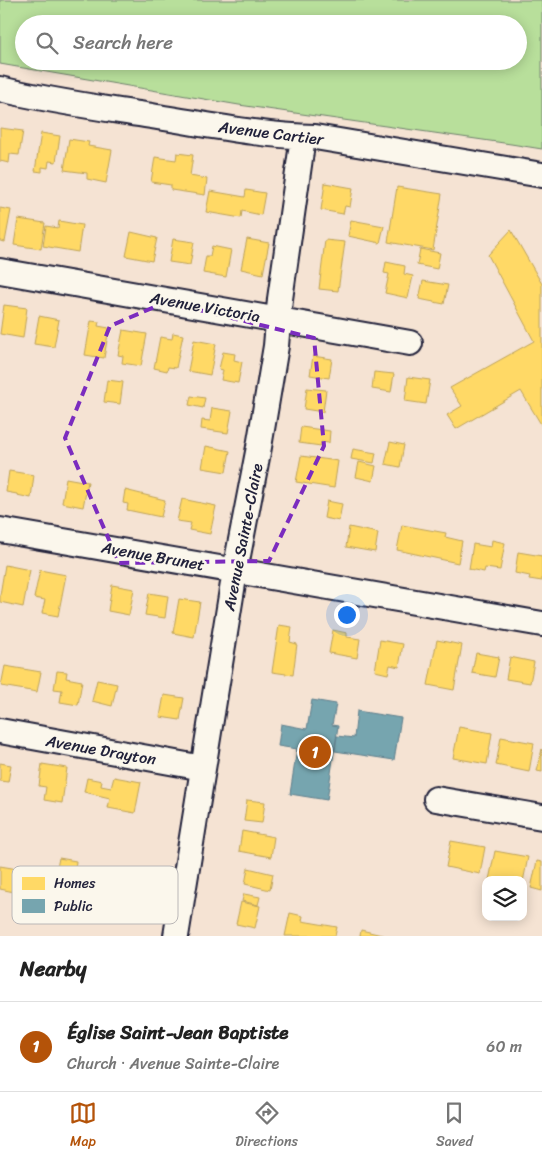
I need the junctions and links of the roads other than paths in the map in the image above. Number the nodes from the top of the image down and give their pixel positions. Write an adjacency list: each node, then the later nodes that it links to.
1 (0, 89): 2 (street, Avenue Cartier)
2 (302, 137): 3 (street, Avenue Cartier); 5 (street, Avenue Sainte-Claire)
3 (542, 174)
4 (0, 271): 5 (street, Avenue Victoria)
5 (278, 319): 6 (street, Avenue Victoria); 8 (street, Avenue Sainte-Claire)
6 (410, 343)
7 (0, 530): 8 (street, Avenue Brunet)
8 (235, 570): 9 (street, Avenue Brunet); 11 (street, Avenue Sainte-Claire)
9 (542, 624)
10 (0, 731): 11 (street, Avenue Drayton)
11 (203, 768): 14 (street, Avenue Sainte-Claire)
12 (436, 799): 13 (street)
13 (542, 817)
14 (178, 924)

